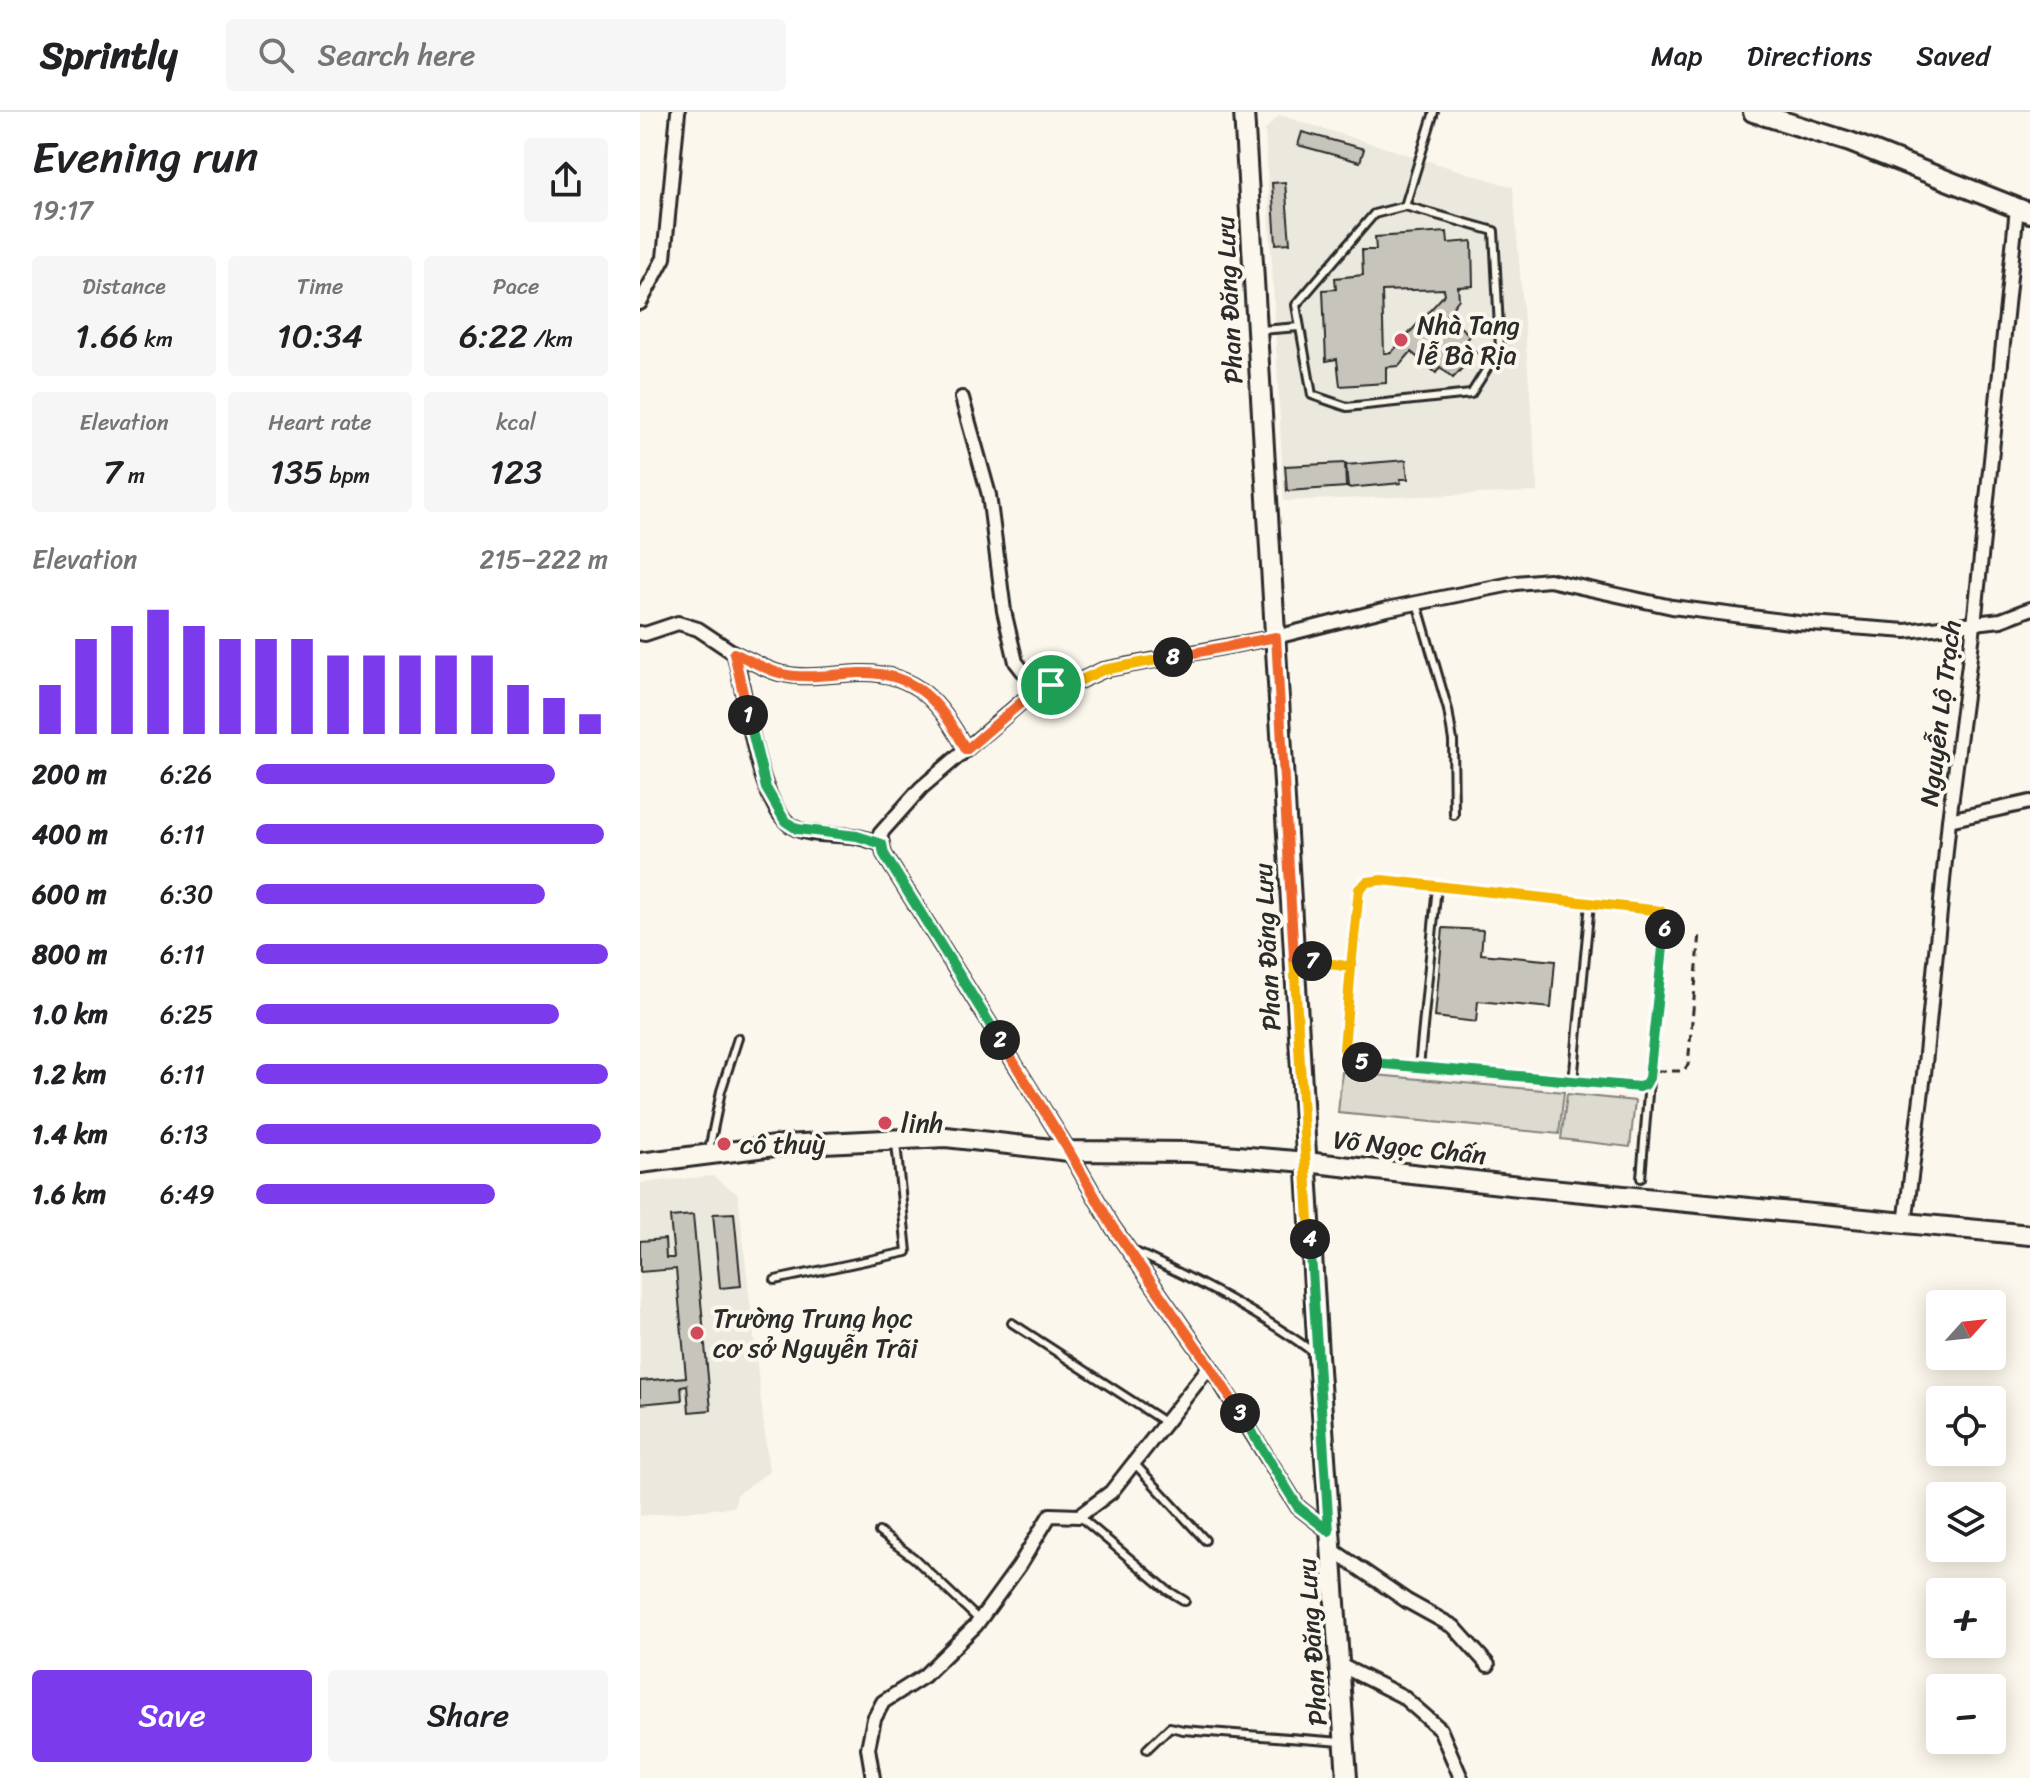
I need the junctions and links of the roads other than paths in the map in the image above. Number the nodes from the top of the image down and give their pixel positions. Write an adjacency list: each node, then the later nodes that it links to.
1 (678, 112): 7 (street)
2 (1244, 112): 9 (street, Phan Đăng Lưu)
3 (1434, 112): 5 (lane)
4 (1753, 112): 6 (street)
5 (1405, 206): 8 (lane); 8 (lane)
6 (2023, 210): 13 (street, Nguyễn Lộ Trạch)
7 (640, 303)
8 (1299, 327): 9 (lane)
9 (1257, 330): 15 (street, Phan Đăng Lưu)
10 (962, 398): 17 (street)
11 (1417, 603): 13 (street); 15 (street); 20 (lane)
12 (2030, 609): 13 (street)
13 (1974, 625): 21 (street, Nguyễn Lộ Trạch)
14 (640, 633): 16 (street)
15 (1276, 637): 17 (street); 25 (street, Phan Đăng Lưu)
16 (734, 653): 18 (street); 22 (street)
17 (1051, 685): 18 (street)
18 (966, 750): 22 (street)
19 (2030, 802): 21 (street)
20 (1454, 815)
21 (1949, 820): 37 (street, Nguyễn Lộ Trạch)
22 (882, 844): 32 (street)
23 (1437, 886): 24 (lane); 26 (lane); 28 (lane)
24 (1590, 903): 29 (lane); 30 (lane)
25 (1294, 958): 26 (lane); 34 (street, Phan Đăng Lưu)
26 (1351, 967): 28 (lane)
27 (738, 1038): 33 (lane)
28 (1419, 1067): 30 (lane)
29 (1649, 1078): 30 (lane); 36 (lane)
30 (1573, 1082)
31 (896, 1138): 32 (street, Võ Ngọc Chấn); 33 (street, Võ Ngọc Chấn); 40 (lane)
32 (1069, 1151): 34 (street, Võ Ngọc Chấn); 39 (street)
33 (709, 1153): 35 (street, Võ Ngọc Chấn)
34 (1306, 1162): 37 (street, Võ Ngọc Chấn); 42 (street, Phan Đăng Lưu)
35 (640, 1163)
36 (1641, 1178)
37 (1905, 1224): 38 (street, Võ Ngọc Chấn)
38 (2030, 1235)
39 (1128, 1249): 42 (lane); 43 (street)
40 (775, 1280)
41 (1012, 1323): 44 (lane)
42 (1318, 1355): 49 (street, Phan Đăng Lưu)
43 (1210, 1366): 44 (street); 49 (street)
44 (1166, 1423): 45 (street)
45 (1135, 1464): 46 (street); 48 (lane)
46 (1079, 1516): 50 (lane); 51 (street)
47 (879, 1532): 51 (lane)
48 (1205, 1540)
49 (1330, 1540): 52 (street, Phan Đăng Lưu); 53 (street)
50 (1185, 1601)
51 (979, 1620): 56 (street)
52 (1340, 1665): 54 (street, Phan Đăng Lưu); 58 (street)
53 (1488, 1665)
54 (1345, 1742): 55 (lane); 57 (street, Phan Đăng Lưu)
55 (1147, 1749)
56 (873, 1778)
57 (1347, 1778)
58 (1461, 1778)

